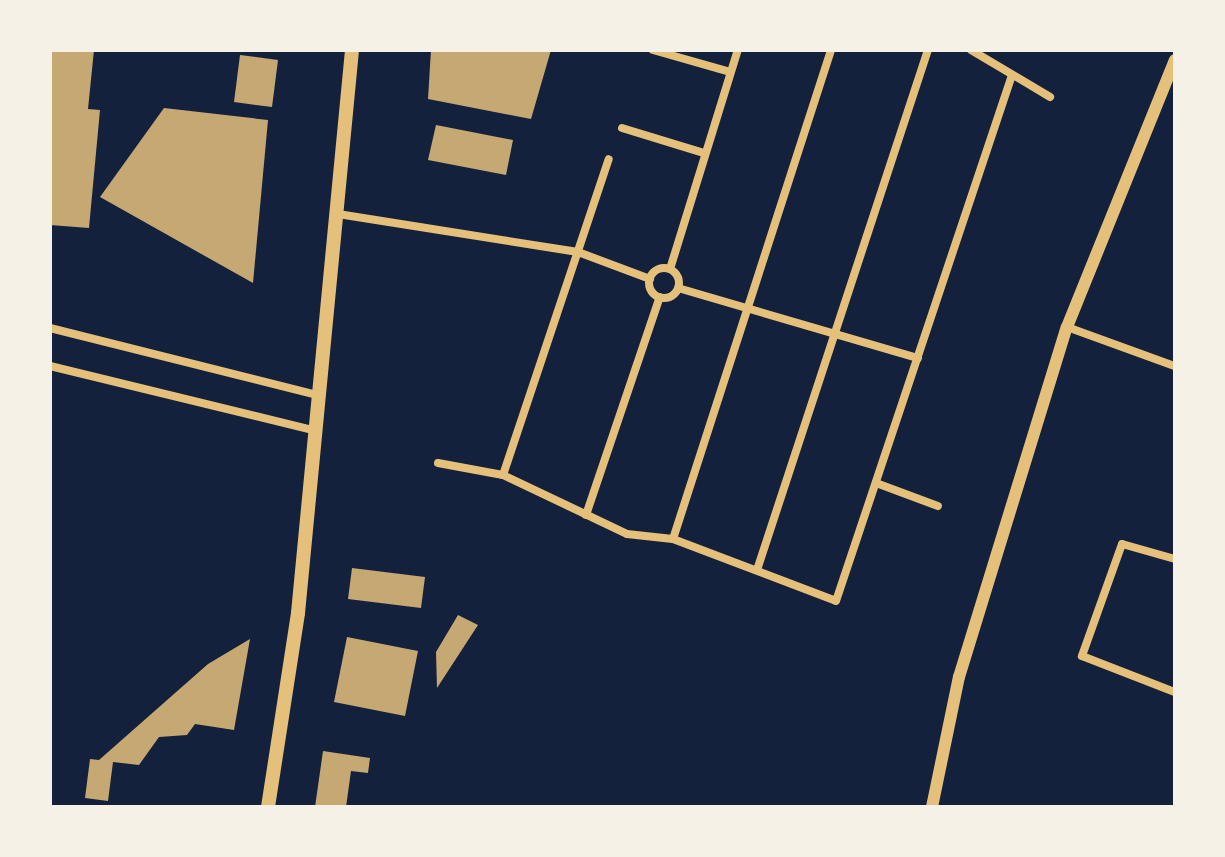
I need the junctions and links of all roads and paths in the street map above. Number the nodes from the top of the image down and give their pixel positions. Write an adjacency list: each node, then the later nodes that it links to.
1 (352, 50): 14 (main road)
2 (653, 50): 8 (street)
3 (738, 50): 8 (street)
4 (831, 50): 20 (street)
5 (928, 50): 23 (street)
6 (971, 50): 9 (street)
7 (1175, 60): 21 (street)
8 (730, 72): 12 (street)
9 (1012, 75): 10 (street); 24 (street)
10 (1050, 97)
11 (622, 128): 12 (street)
12 (704, 153): 16 (street)
13 (609, 159): 15 (street)
14 (338, 214): 15 (street); 27 (main road)
15 (578, 252): 17 (street); 30 (street)
16 (670, 269): 17 (street); 18 (street)
17 (650, 279): 19 (street)
18 (678, 288): 19 (street); 20 (street)
19 (660, 297): 33 (street)
20 (750, 309): 23 (street); 34 (street)
21 (1067, 327): 26 (street); 39 (street)
22 (50, 328): 27 (street)
23 (834, 333): 24 (street); 36 (street)
24 (918, 358): 31 (street)
25 (50, 366): 28 (street)
26 (1175, 366)
27 (321, 396): 28 (main road)
28 (317, 431): 38 (main road)
29 (438, 463): 30 (street)
30 (503, 475): 33 (street)
31 (876, 483): 32 (street); 36 (street)
32 (938, 506)
33 (586, 515): 34 (street)
34 (673, 539): 36 (street)
35 (1175, 559): 37 (street)
36 (757, 570)
37 (1175, 692)
38 (268, 807)
39 (932, 807)

